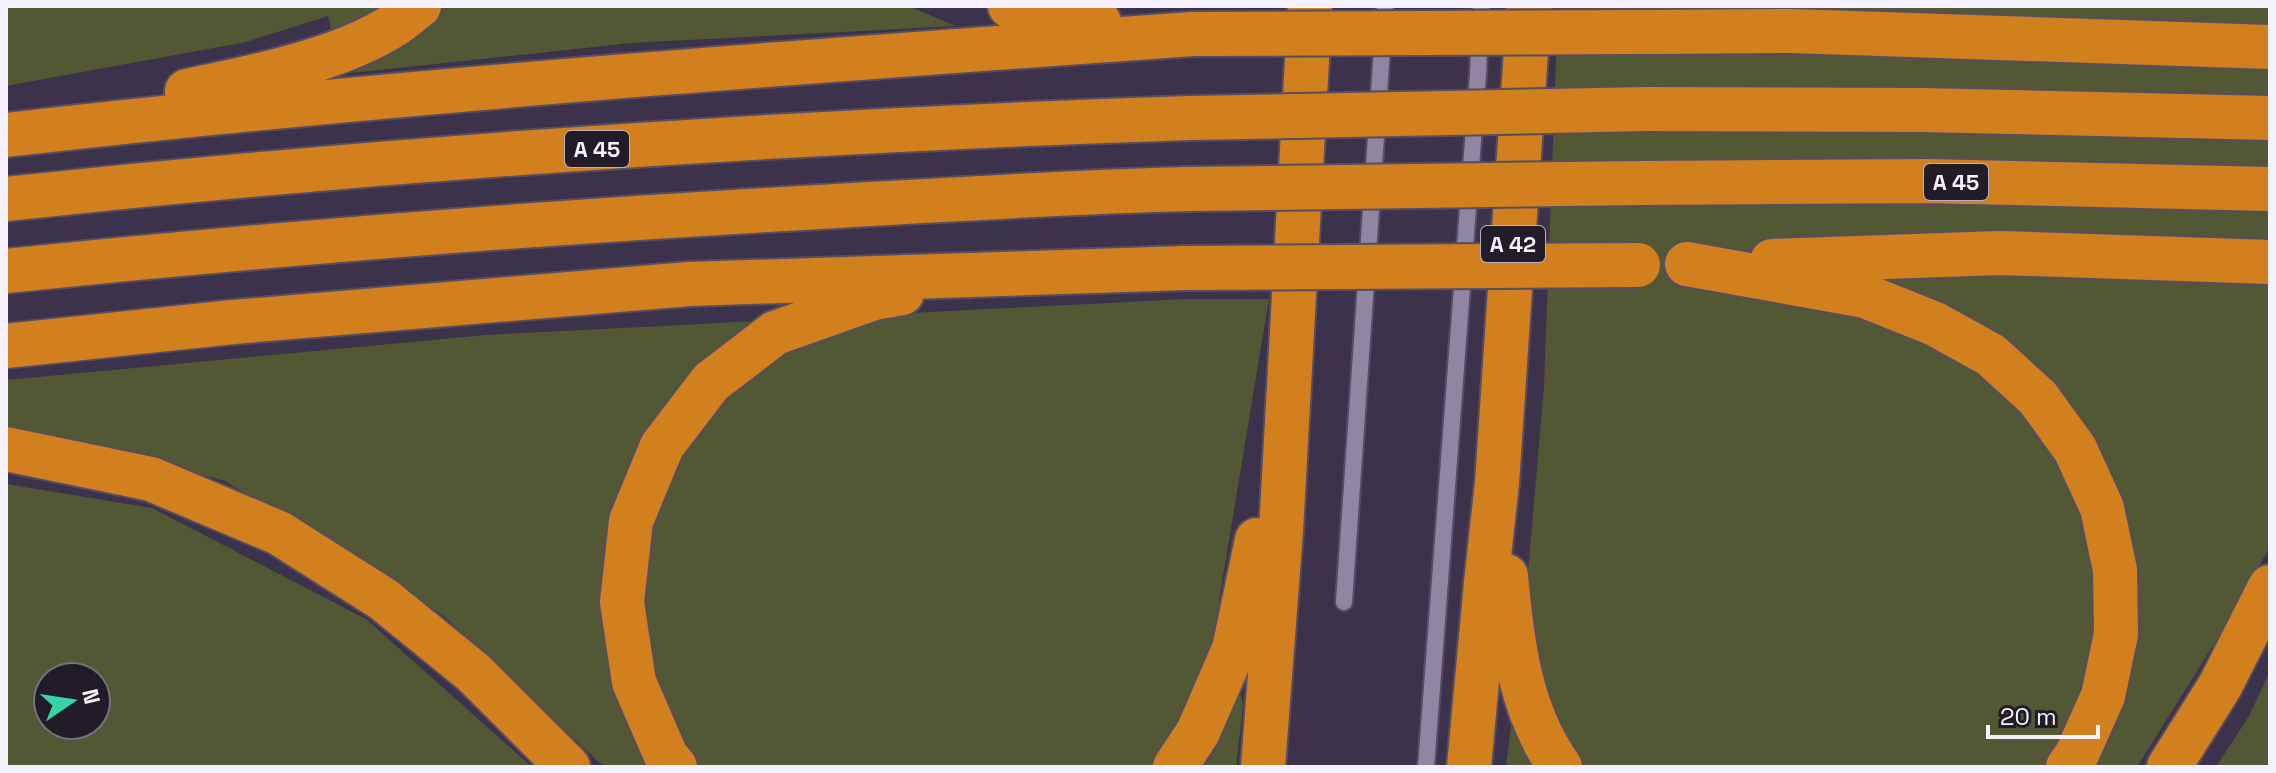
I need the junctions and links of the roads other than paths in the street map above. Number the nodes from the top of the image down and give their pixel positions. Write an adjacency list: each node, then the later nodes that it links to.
1 (419, 6): 12 (highway)
2 (1010, 6): 9 (highway)
3 (1310, 6): 22 (highway)
4 (1385, 6): 25 (lane)
5 (1481, 6): 30 (lane)
6 (1529, 6): 23 (highway, A 42)
7 (1976, 6): 8 (highway)
8 (1791, 31): 9 (highway, bridge); 10 (highway)
9 (1193, 34): 13 (highway)
10 (2270, 47)
11 (2270, 118): 15 (highway, A 45, bridge)
12 (6, 128)
13 (6, 135)
14 (2270, 189): 18 (highway, A 45, bridge)
15 (6, 199)
16 (2270, 262): 17 (highway)
17 (1687, 264): 19 (highway, bridge); 33 (highway)
18 (6, 271)
19 (1006, 273): 20 (highway); 27 (highway)
20 (6, 346)
21 (6, 449): 26 (highway)
22 (1285, 450): 28 (highway); 29 (highway)
23 (1497, 483): 31 (highway, A 42); 32 (highway)
24 (2270, 587): 34 (highway)
25 (1344, 602)
26 (568, 767)
27 (675, 767)
28 (1175, 767)
29 (1263, 767)
30 (1426, 767)
31 (1469, 767)
32 (1560, 767)
33 (2068, 767)
34 (2169, 767)

